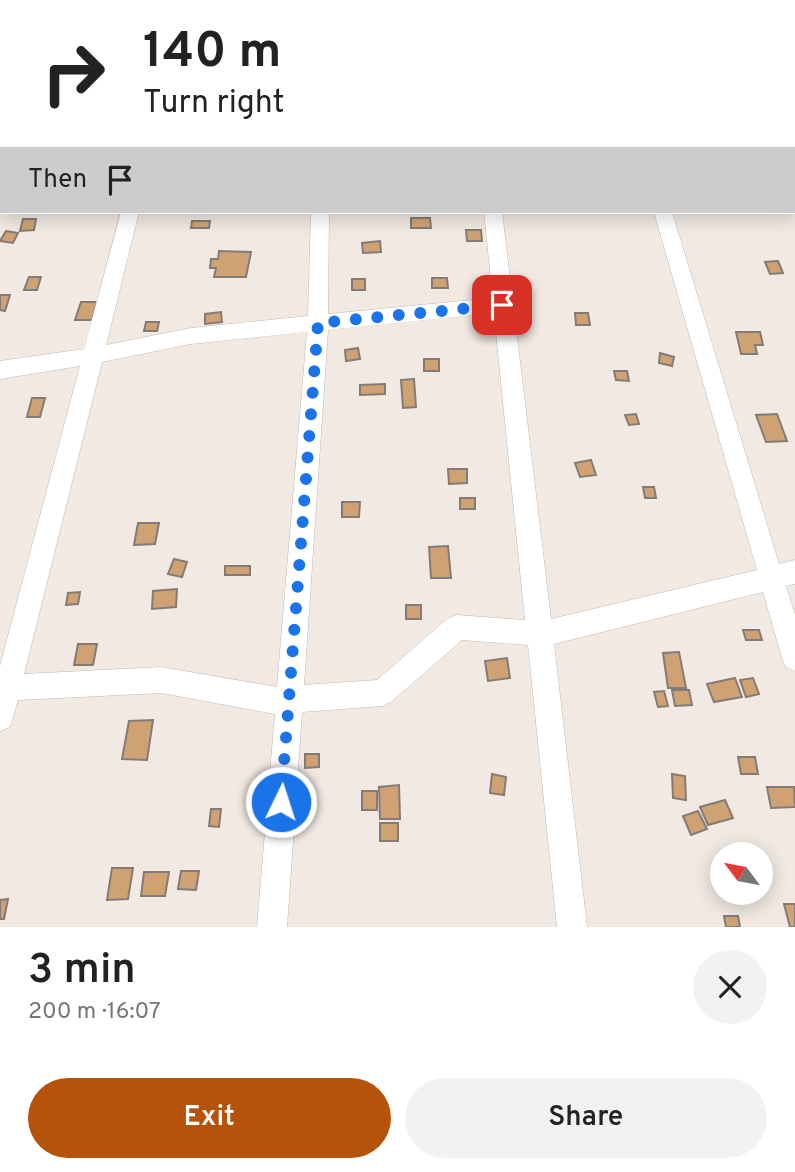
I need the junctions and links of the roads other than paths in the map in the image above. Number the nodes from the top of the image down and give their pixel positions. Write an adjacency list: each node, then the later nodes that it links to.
1 (129, 214): 7 (street)
2 (320, 214): 6 (street)
3 (493, 214): 5 (street)
4 (664, 214): 9 (street)
5 (502, 305): 6 (street); 10 (street)
6 (318, 323): 7 (street); 13 (street)
7 (92, 356): 8 (street); 12 (street)
8 (0, 370)
9 (783, 575): 10 (street); 11 (street)
10 (542, 634): 13 (street); 16 (street)
11 (795, 658)
12 (4, 688): 13 (street); 14 (street)
13 (289, 701): 15 (street)
14 (0, 717)
15 (272, 927)
16 (572, 927)

